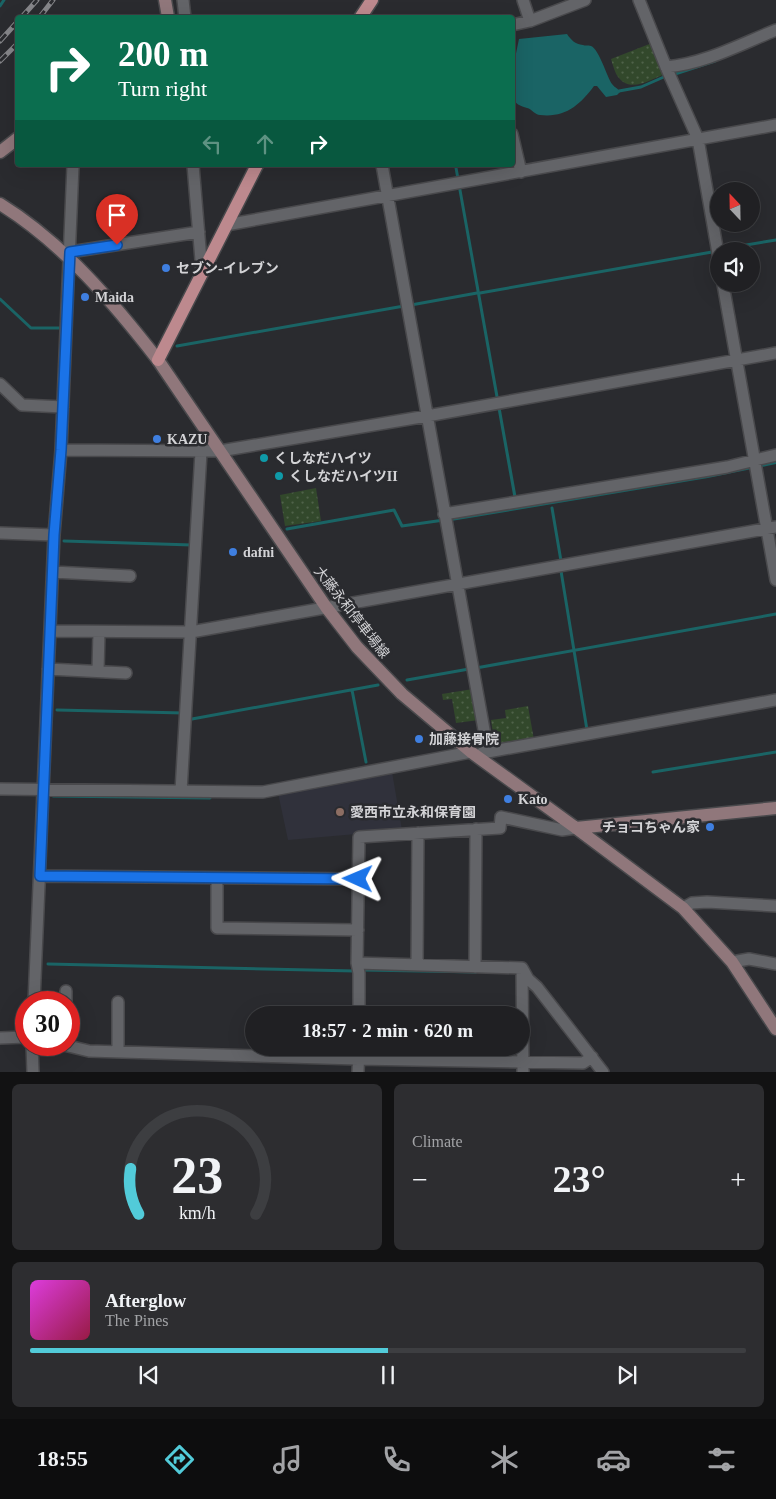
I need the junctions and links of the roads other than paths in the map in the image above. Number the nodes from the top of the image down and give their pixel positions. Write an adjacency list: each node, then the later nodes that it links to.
1 (165, 0): 7 (main road)
2 (183, 0): 8 (street)
3 (372, 0): 9 (main road)
4 (523, 0): 10 (street)
5 (586, 0): 10 (street)
6 (638, 0): 13 (street)
7 (167, 15)
8 (185, 15)
9 (362, 15)
10 (530, 21): 11 (street)
11 (515, 24)
12 (776, 30): 13 (street)
13 (666, 67): 15 (street)
14 (776, 125): 15 (street)
15 (698, 139): 23 (street); 28 (street)
16 (15, 140): 18 (main road)
17 (515, 147): 23 (street)
18 (0, 152)
19 (73, 167): 29 (street)
20 (194, 167): 27 (street)
21 (256, 167): 26 (main road)
22 (382, 167): 24 (street)
23 (521, 172): 24 (street)
24 (388, 196): 26 (street); 37 (street)
25 (0, 204): 29 (main road, 大藤永和停車場線)
26 (226, 225): 30 (main road)
27 (199, 232): 29 (street); 30 (street)
28 (716, 242)
29 (70, 255): 33 (main road, 大藤永和停車場線); 36 (street)
30 (202, 272): 33 (main road)
31 (724, 292): 34 (street)
32 (776, 353): 34 (street)
33 (158, 360): 39 (main road, 大藤永和停車場線)
34 (736, 360): 37 (street); 42 (street)
35 (0, 384): 36 (street)
36 (63, 407): 38 (street)
37 (427, 416): 39 (street); 43 (street)
38 (61, 450): 40 (street); 46 (street)
39 (220, 451): 40 (street); 51 (main road, 大藤永和停車場線)
40 (201, 452): 54 (street)
41 (776, 455): 42 (street)
42 (755, 464): 43 (street); 44 (street)
43 (445, 518): 50 (street)
44 (771, 528): 49 (street); 50 (street)
45 (0, 534): 46 (street)
46 (54, 535): 47 (street)
47 (52, 572): 48 (street); 52 (street)
48 (130, 576)
49 (776, 580)
50 (457, 584): 51 (street); 59 (street)
51 (326, 607): 54 (street); 60 (main road, 大藤永和停車場線)
52 (50, 631): 53 (street); 55 (street)
53 (99, 632): 54 (street); 56 (street)
54 (192, 632): 63 (street)
55 (48, 669): 56 (street); 62 (street)
56 (98, 671): 57 (street)
57 (126, 673)
58 (776, 700): 59 (street)
59 (488, 752): 60 (street)
60 (472, 753): 63 (street); 65 (main road, 大藤永和停車場線)
61 (0, 789): 62 (street)
62 (43, 789): 63 (street); 68 (street)
63 (181, 791)
64 (776, 808): 65 (main road)
65 (576, 828): 66 (street); 72 (main road, 大藤永和停車場線)
66 (476, 829): 67 (street); 78 (street)
67 (418, 833): 70 (street); 77 (street)
68 (40, 876): 69 (street); 80 (street)
69 (217, 878): 70 (street); 73 (street)
70 (358, 879): 73 (street)
71 (776, 906): 72 (street)
72 (683, 908): 74 (main road, 大藤永和停車場線)
73 (358, 930): 75 (street)
74 (732, 962): 76 (street); 83 (main road, 大藤永和停車場線)
75 (357, 963): 77 (street); 82 (street)
76 (776, 964)
77 (417, 965): 78 (street)
78 (475, 966): 79 (street)
79 (522, 968): 91 (street); 92 (street)
80 (35, 991)
81 (118, 1002): 87 (street)
82 (359, 1006)
83 (776, 1029)
84 (15, 1037): 85 (street)
85 (0, 1038)
86 (80, 1049): 87 (street)
87 (118, 1052): 90 (street)
88 (32, 1056): 93 (street)
89 (358, 1056): 90 (street)
90 (358, 1060): 92 (street); 94 (street)
91 (586, 1064): 92 (street); 95 (street)
92 (523, 1067)
93 (33, 1072)
94 (358, 1072)
95 (603, 1072)

